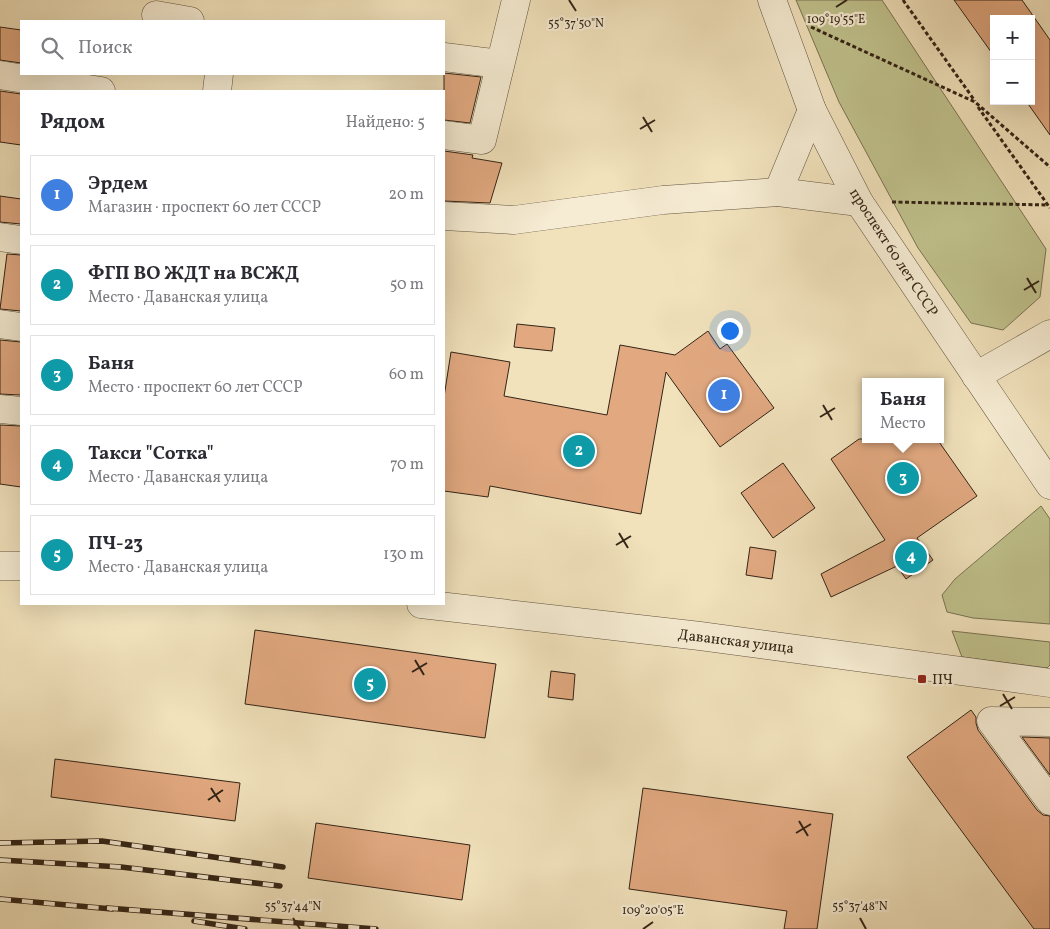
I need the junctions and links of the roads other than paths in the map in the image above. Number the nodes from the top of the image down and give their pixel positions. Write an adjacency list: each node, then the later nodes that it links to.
1 (516, 0): 6 (street)
2 (775, 6): 11 (street, проспект 60 лет СССР)
3 (156, 15): 4 (street)
4 (184, 20)
5 (445, 57): 6 (street)
6 (500, 64): 12 (street)
7 (0, 75): 9 (street)
8 (219, 75): 10 (street)
9 (95, 90)
10 (216, 90)
11 (812, 110): 13 (street); 14 (street, проспект 60 лет СССР)
12 (445, 135)
13 (778, 192): 14 (street); 15 (street)
14 (859, 202): 19 (street, проспект 60 лет СССР)
15 (445, 216)
16 (0, 324): 17 (street)
17 (20, 327)
18 (1050, 334): 19 (street)
19 (976, 376): 22 (street, проспект 60 лет СССР)
20 (0, 409): 21 (street)
21 (20, 411)
22 (1050, 485)
23 (0, 566): 24 (street)
24 (20, 566)
25 (429, 605): 26 (street, Даванская улица)
26 (1050, 683)
27 (1050, 722): 28 (street)
28 (1050, 801)

